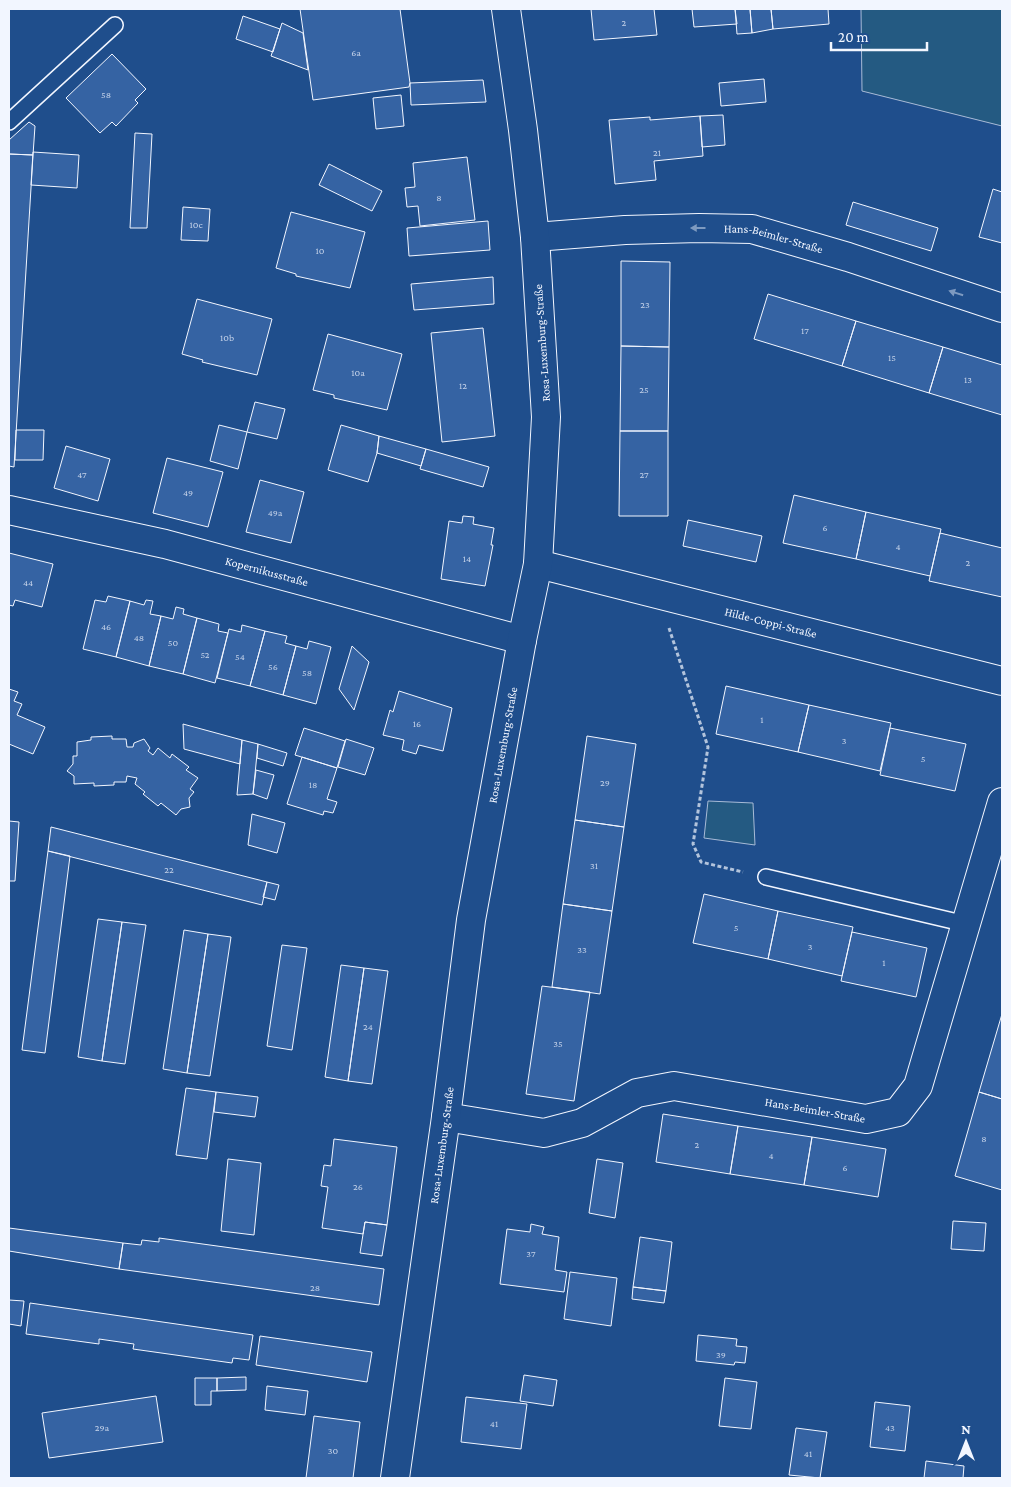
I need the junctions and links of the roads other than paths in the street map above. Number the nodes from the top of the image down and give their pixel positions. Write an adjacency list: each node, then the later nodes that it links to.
1 (506, 9): 4 (street, Rosa-Luxemburg-Straße)
2 (115, 25): 3 (lane)
3 (9, 122)
4 (535, 237): 5 (street, Hans-Beimler-Straße, one-way to 4); 7 (street, Rosa-Luxemburg-Straße)
5 (1002, 308)
6 (9, 510): 8 (street, Kopernikusstraße)
7 (538, 564): 8 (street, Rosa-Luxemburg-Straße); 9 (street, Hilde-Coppi-Straße)
8 (522, 640): 13 (street, Rosa-Luxemburg-Straße)
9 (1002, 681)
10 (1002, 802): 12 (street, Hans-Beimler-Straße)
11 (766, 877): 12 (lane)
12 (966, 924): 13 (street, Hans-Beimler-Straße)
13 (446, 1118): 14 (street, Rosa-Luxemburg-Straße)
14 (395, 1478)

